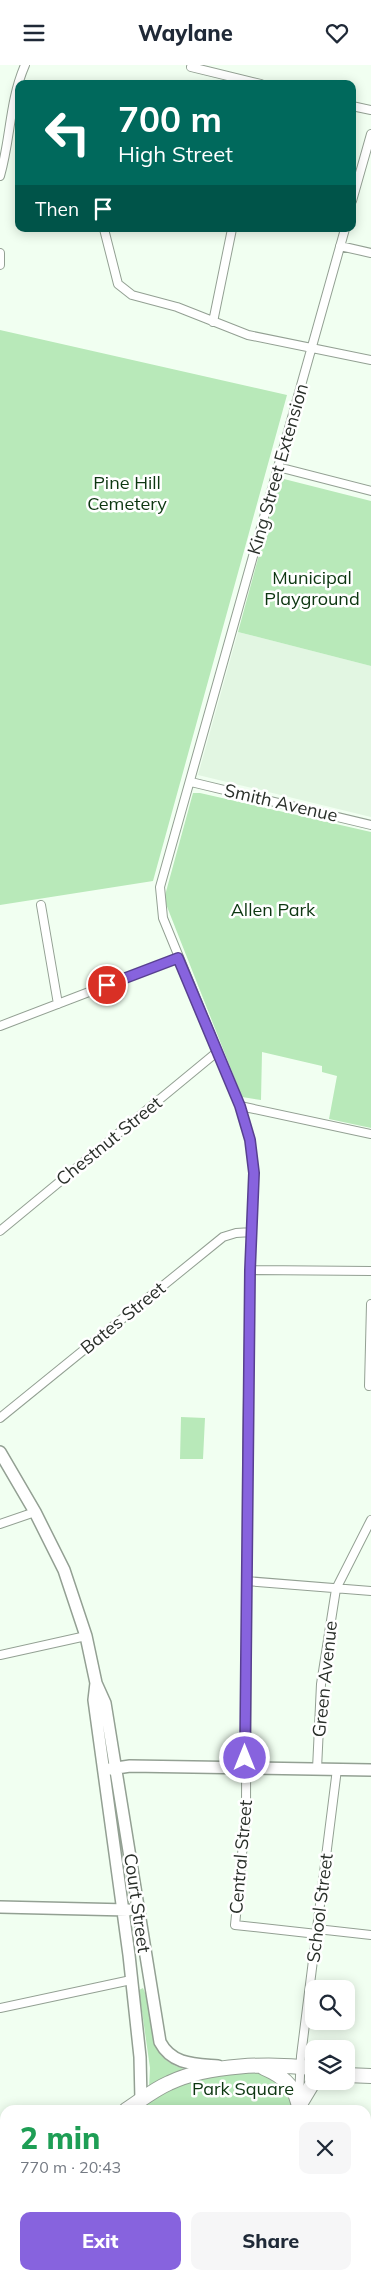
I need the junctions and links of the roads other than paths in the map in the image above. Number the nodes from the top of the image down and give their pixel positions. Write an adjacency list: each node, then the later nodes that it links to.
1 (25, 65): 3 (street)
2 (190, 67): 4 (street)
3 (20, 80)
4 (244, 80)
5 (15, 94): 9 (street)
6 (356, 106): 7 (street)
7 (371, 110)
8 (371, 134): 10 (street)
9 (0, 176)
10 (356, 187)
11 (105, 232): 18 (street)
12 (231, 232): 18 (street)
13 (344, 232): 14 (street, King Street Extension)
14 (340, 246): 16 (street); 19 (street, King Street Extension)
15 (0, 253): 17 (street)
16 (371, 253)
17 (0, 265)
18 (213, 322): 19 (street)
19 (312, 347): 20 (street); 21 (street, King Street Extension)
20 (371, 360)
21 (278, 467): 22 (street); 23 (street, King Street Extension)
22 (371, 491)
23 (191, 782): 24 (street, Smith Avenue); 26 (street, King Street Extension)
24 (371, 825)
25 (41, 905): 27 (street)
26 (178, 958): 27 (street); 29 (street, King Street Extension)
27 (58, 1004): 28 (street)
28 (0, 1026)
29 (217, 1052): 30 (street, King Street Extension); 32 (street, Chestnut Street)
30 (240, 1106): 31 (street); 33 (street, King Street Extension)
31 (371, 1134)
32 (0, 1231)
33 (252, 1232): 34 (street, King Street Extension); 38 (street, Bates Street)
34 (250, 1270): 35 (street); 43 (street, King Street Extension)
35 (371, 1271)
36 (371, 1303): 37 (street)
37 (369, 1386)
38 (0, 1418)
39 (0, 1452): 40 (main road, Court Street)
40 (35, 1512): 42 (street); 46 (main road, Court Street)
41 (371, 1520): 44 (street, Green Avenue)
42 (0, 1524)
43 (246, 1581): 44 (street); 50 (street, King Street Extension)
44 (336, 1589): 45 (street); 51 (street, Green Avenue)
45 (371, 1591)
46 (86, 1636): 47 (street); 48 (main road, Court Street)
47 (0, 1655)
48 (96, 1683): 49 (main road, Court Street); 54 (main road, Court Street)
49 (116, 1767): 50 (main road); 54 (main road); 55 (main road, Court Street)
50 (246, 1768): 51 (main road); 60 (street, Central Street)
51 (317, 1769): 52 (main road)
52 (337, 1769): 53 (main road); 60 (street, School Street)
53 (371, 1770)
54 (104, 1771): 56 (main road, Court Street)
55 (127, 1839): 56 (main road); 58 (main road, Court Street)
56 (112, 1842): 59 (main road, Court Street)
57 (0, 1907): 59 (main road)
58 (137, 1909): 59 (main road); 62 (main road, Court Street)
59 (122, 1910): 63 (main road, Court Street)
60 (317, 1932): 61 (street); 65 (street, School Street)
61 (371, 1935)
62 (148, 1978): 63 (main road); 68 (main road, Court Street)
63 (131, 1980): 64 (street); 73 (main road, Court Street)
64 (0, 2008)
65 (309, 2040)
66 (259, 2066): 67 (highway); 68 (highway); 74 (highway)
67 (305, 2067)
68 (235, 2068): 73 (highway)
69 (355, 2075): 70 (highway)
70 (371, 2076)
71 (305, 2077): 75 (street, School Street)
72 (309, 2090): 76 (highway)
73 (141, 2105)
74 (298, 2105)
75 (300, 2105)
76 (301, 2105)

